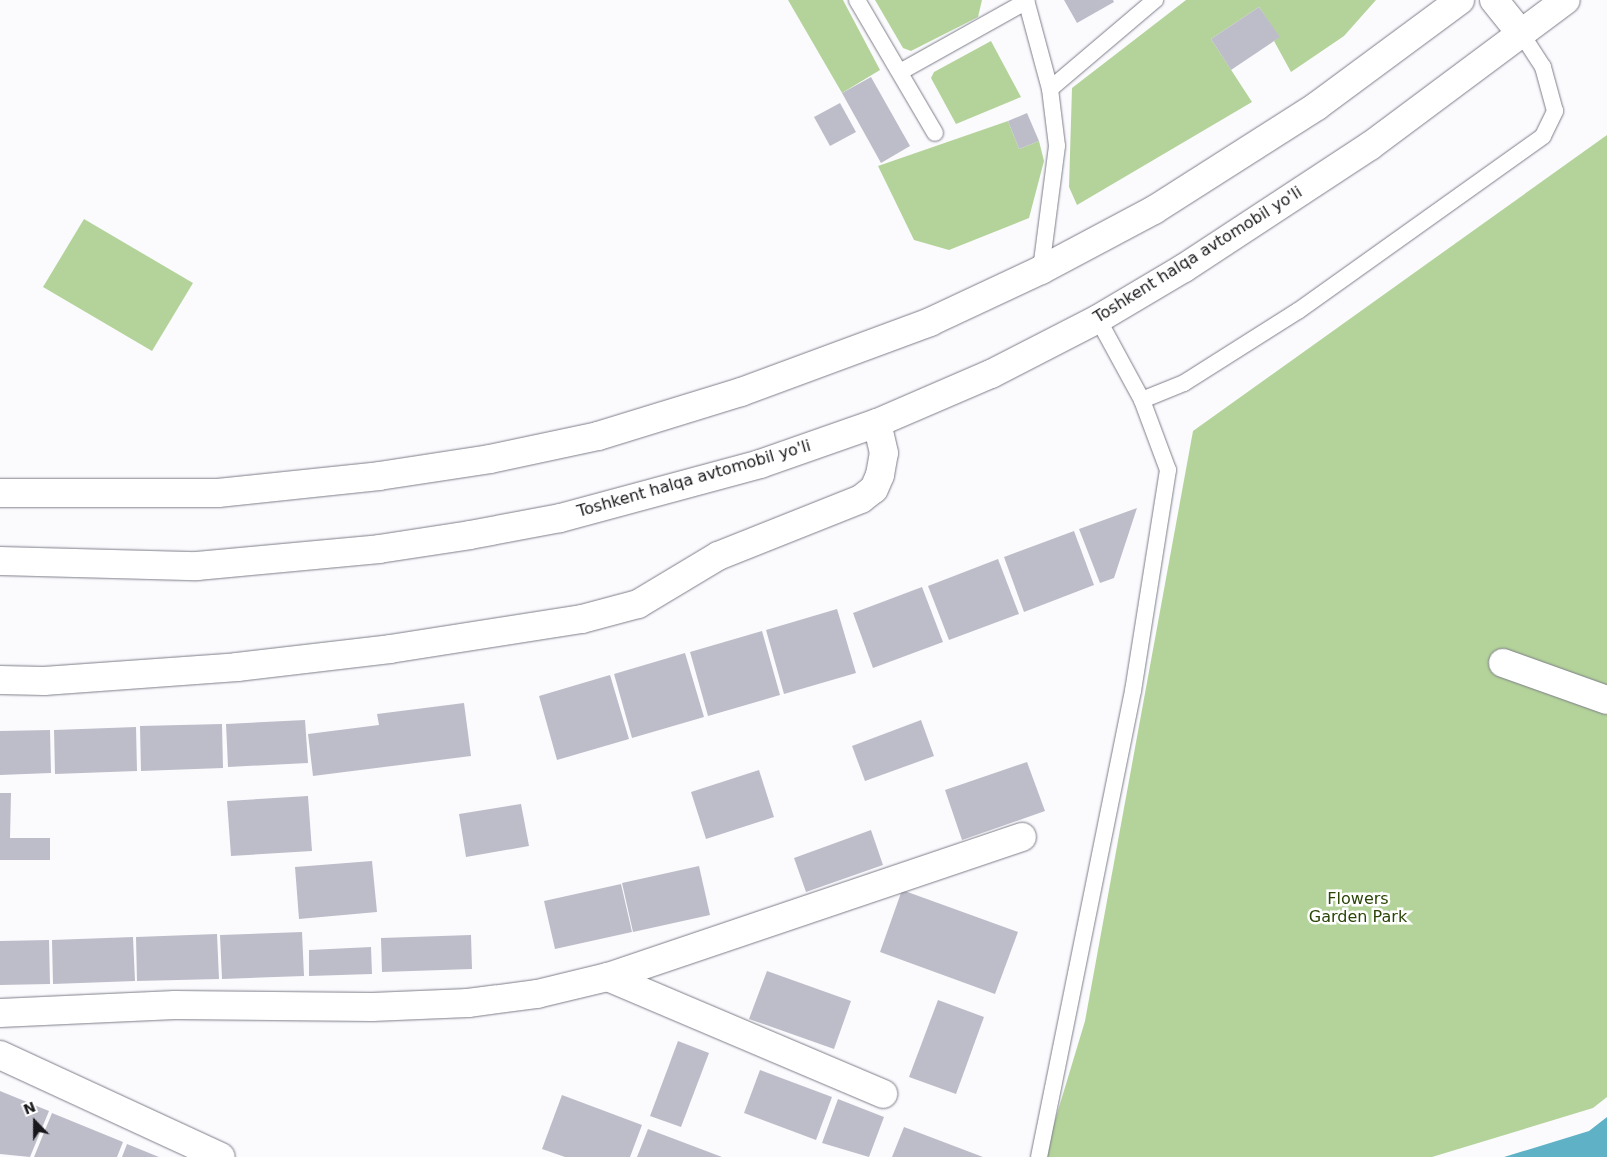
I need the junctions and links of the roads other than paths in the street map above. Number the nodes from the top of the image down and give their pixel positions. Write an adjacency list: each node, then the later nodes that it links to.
1 (857, 0): 8 (lane)
2 (1156, 0): 9 (lane)
3 (1460, 0): 11 (main road)
4 (1494, 0): 7 (main road)
5 (1566, 0): 7 (main road, Toshkent halqa avtomobil yo'li)
6 (1026, 1): 8 (lane); 9 (lane)
7 (1522, 35): 12 (main road, Toshkent halqa avtomobil yo'li); 13 (lane)
8 (900, 72): 10 (lane)
9 (1050, 89): 11 (lane)
10 (935, 133)
11 (1041, 270): 15 (main road)
12 (1098, 319): 13 (lane); 14 (main road, Toshkent halqa avtomobil yo'li)
13 (1142, 400): 26 (lane)
14 (877, 423): 16 (main road, Toshkent halqa avtomobil yo'li); 18 (main road)
15 (0, 493)
16 (0, 561)
17 (1503, 663): 19 (main road)
18 (0, 680)
19 (1607, 700)
20 (1022, 837): 21 (main road)
21 (608, 977): 22 (main road); 24 (main road)
22 (0, 1013)
23 (0, 1055): 25 (main road)
24 (883, 1094)
25 (221, 1157)
26 (1040, 1157)

